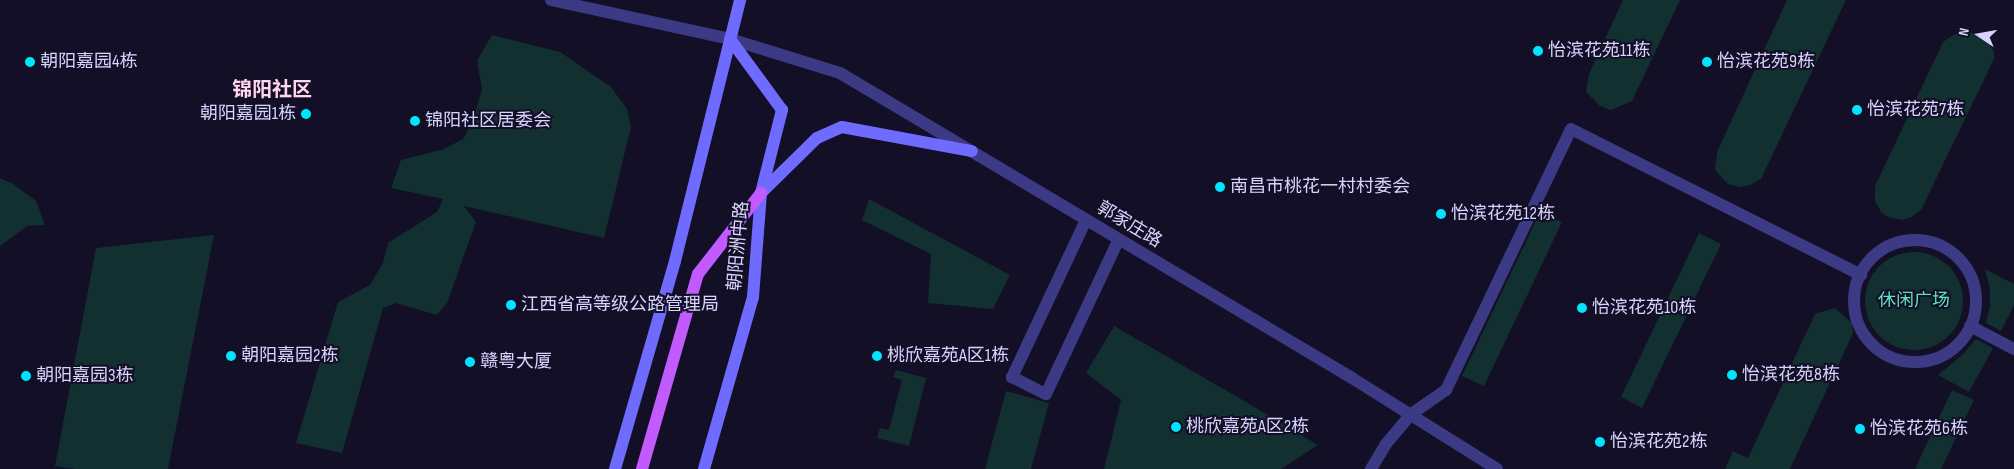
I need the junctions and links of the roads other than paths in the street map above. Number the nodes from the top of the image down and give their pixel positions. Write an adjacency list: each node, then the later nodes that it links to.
1 (550, 0): 3 (street, 郭家庄路)
2 (740, 0): 3 (main road)
3 (730, 39): 4 (street, 郭家庄路); 5 (main road, 朝阳洲中路); 12 (main road)
4 (972, 151): 5 (main road); 6 (street, 郭家庄路)
5 (761, 193): 13 (main road); 14 (main road, 朝阳洲中路)
6 (1086, 220): 7 (street, 郭家庄路); 7 (street)
7 (1119, 239): 11 (street, 郭家庄路)
8 (1861, 275): 9 (street); 9 (street); 11 (street)
9 (1970, 326): 10 (street)
10 (2014, 349)
11 (1410, 415): 15 (street); 16 (street, 郭家庄路)
12 (615, 469)
13 (642, 469)
14 (704, 469)
15 (1372, 469)
16 (1497, 469)

